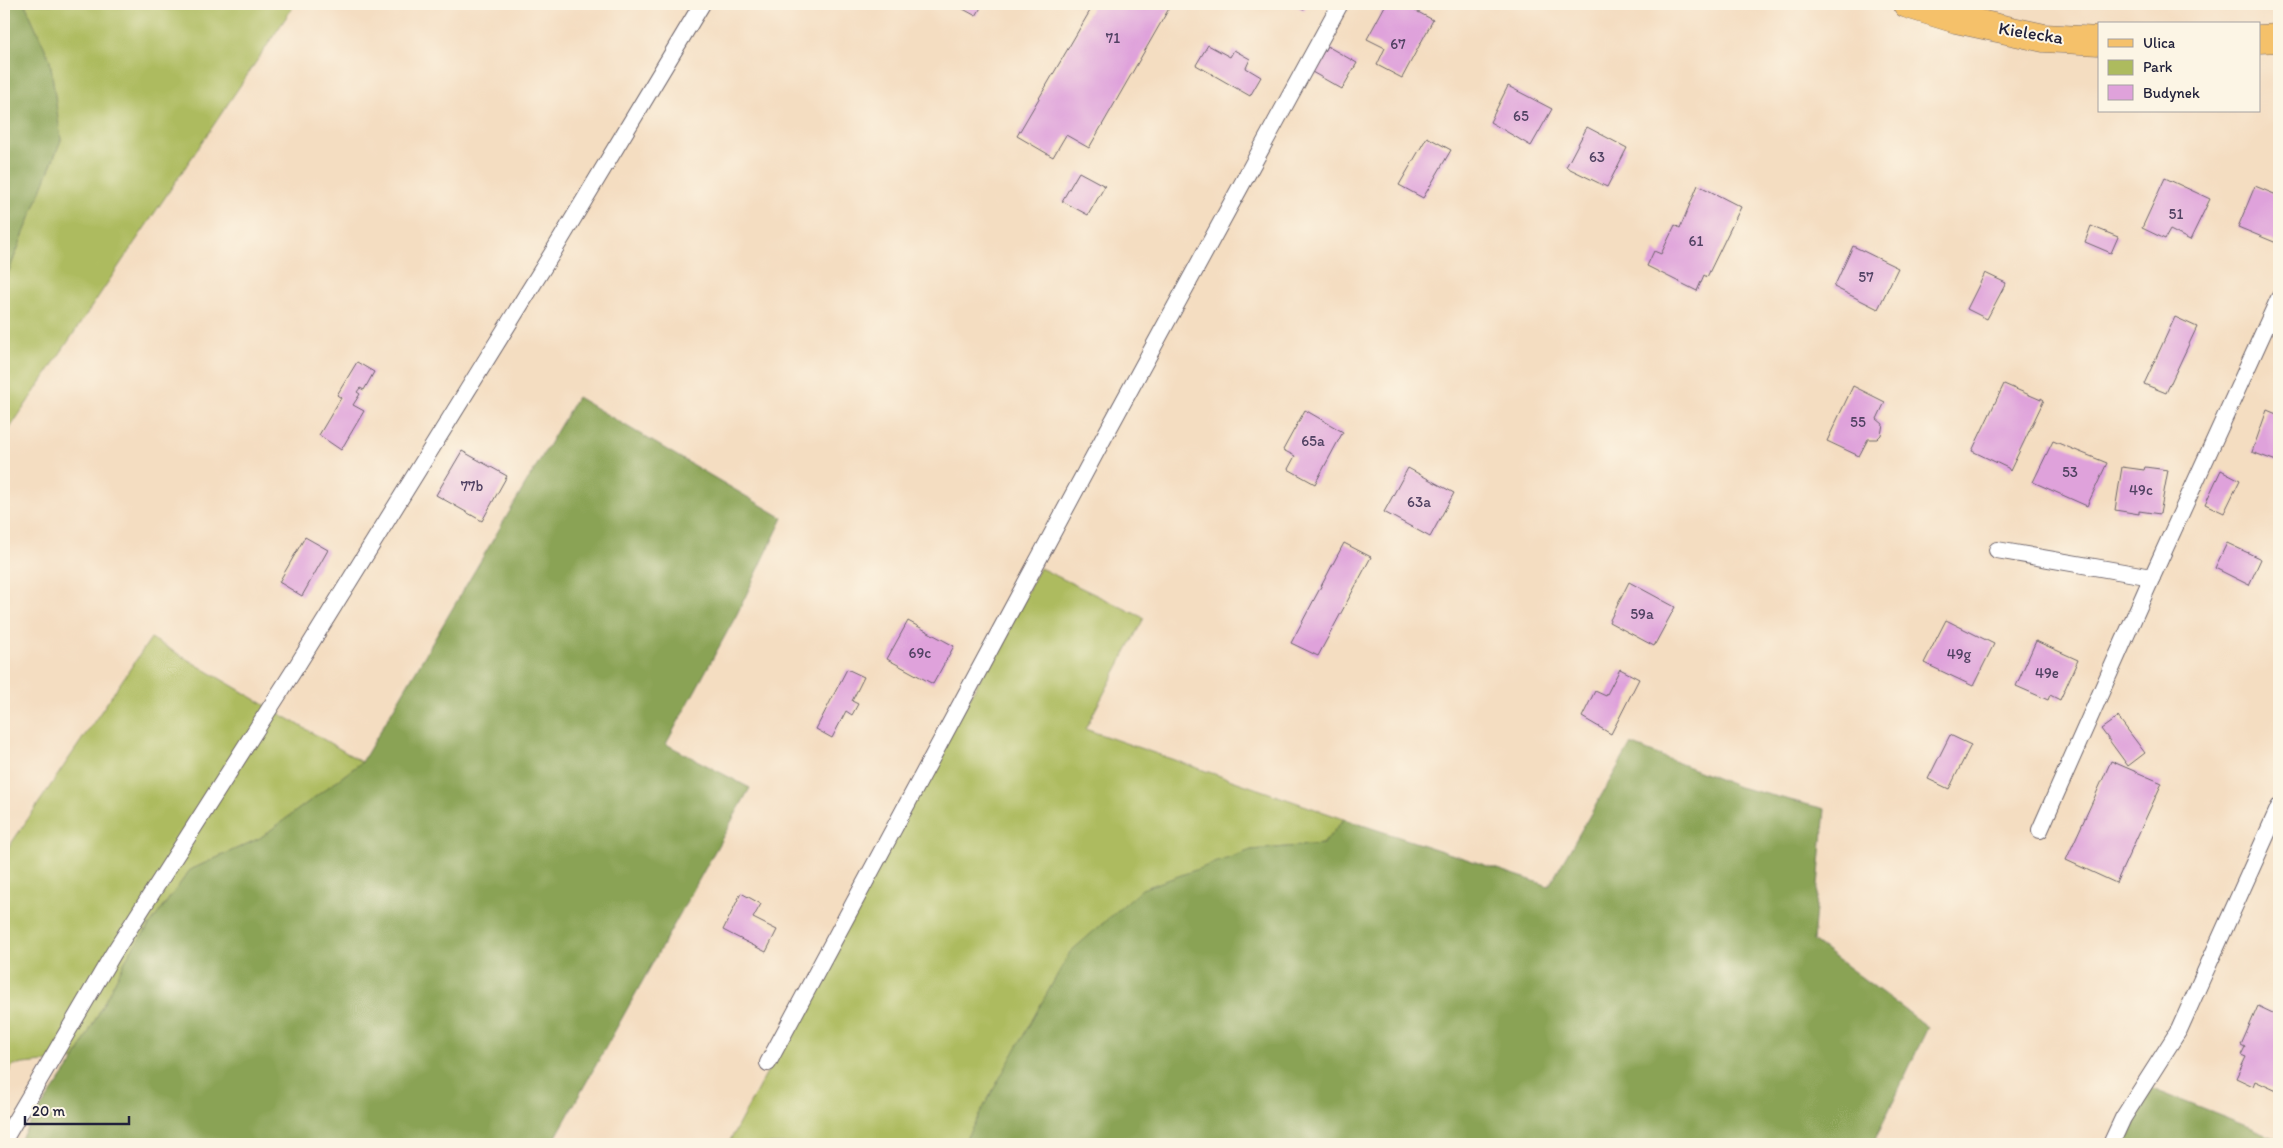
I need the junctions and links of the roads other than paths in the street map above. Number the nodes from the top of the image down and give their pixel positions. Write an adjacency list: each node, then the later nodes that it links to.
1 (702, 4): 13 (lane)
2 (1340, 4): 12 (lane)
3 (1907, 4): 6 (main road, Kielecka)
4 (2279, 38): 5 (main road)
5 (2260, 39)
6 (2098, 41)
7 (2279, 298): 9 (lane)
8 (1997, 550): 9 (lane)
9 (2152, 577): 11 (lane)
10 (2279, 807): 14 (lane)
11 (2040, 830)
12 (768, 1063)
13 (4, 1140)
14 (2111, 1144)

